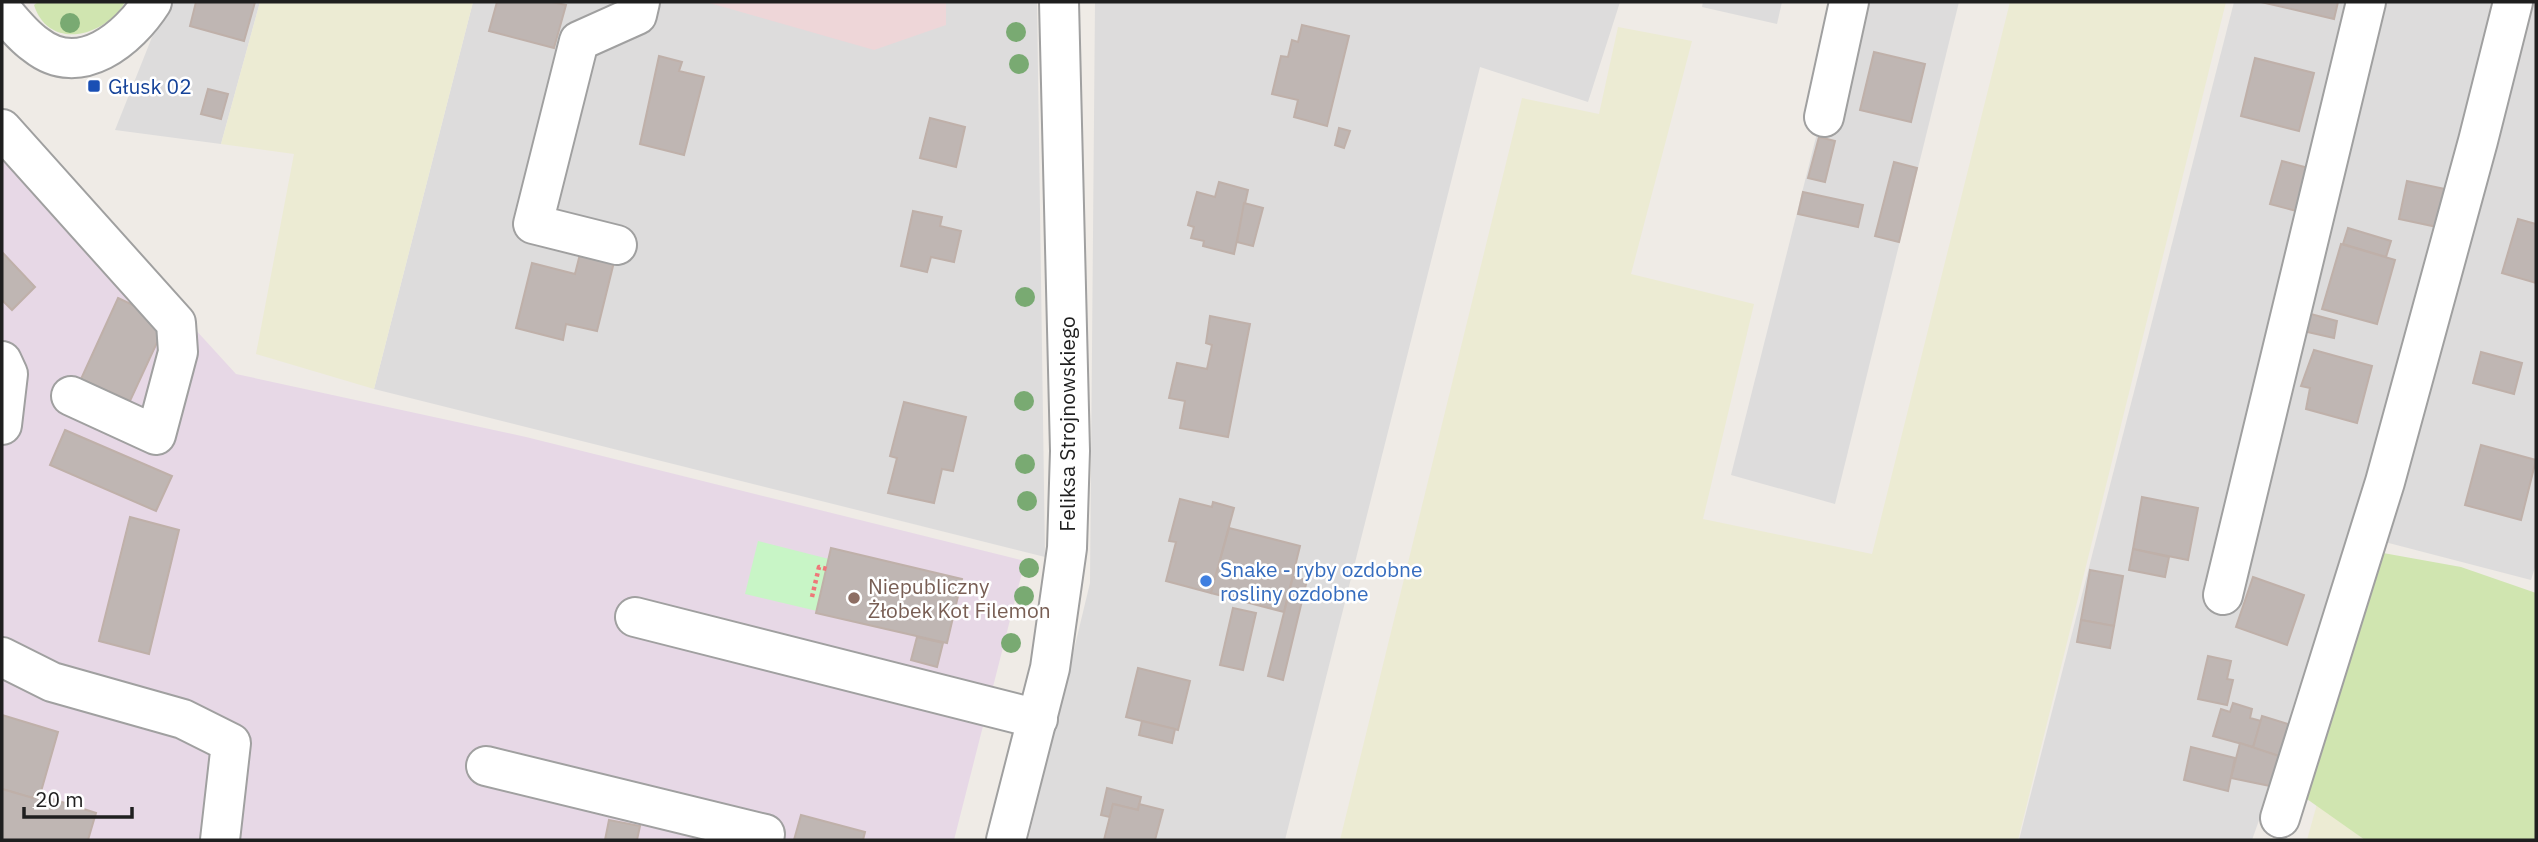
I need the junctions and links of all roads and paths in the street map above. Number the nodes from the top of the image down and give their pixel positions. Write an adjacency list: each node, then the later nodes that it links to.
1 (152, 2): 7 (street)
2 (640, 2): 10 (street)
3 (1059, 2): 19 (street, Feliksa Strojnowskiego)
4 (1849, 2): 8 (street)
5 (2365, 2): 15 (street)
6 (2513, 2): 21 (street)
7 (2, 10)
8 (1824, 117)
9 (2, 129): 12 (street)
10 (617, 245)
11 (2, 361): 13 (street)
12 (71, 396)
13 (2, 425)
14 (827, 569): 16 (path)
15 (2223, 594)
16 (812, 597)
17 (635, 617): 19 (street)
18 (2, 656): 22 (street)
19 (1038, 719): 24 (street, Feliksa Strojnowskiego)
20 (485, 766): 23 (street)
21 (2280, 818)
22 (219, 840)
23 (764, 840)
24 (1006, 840)

